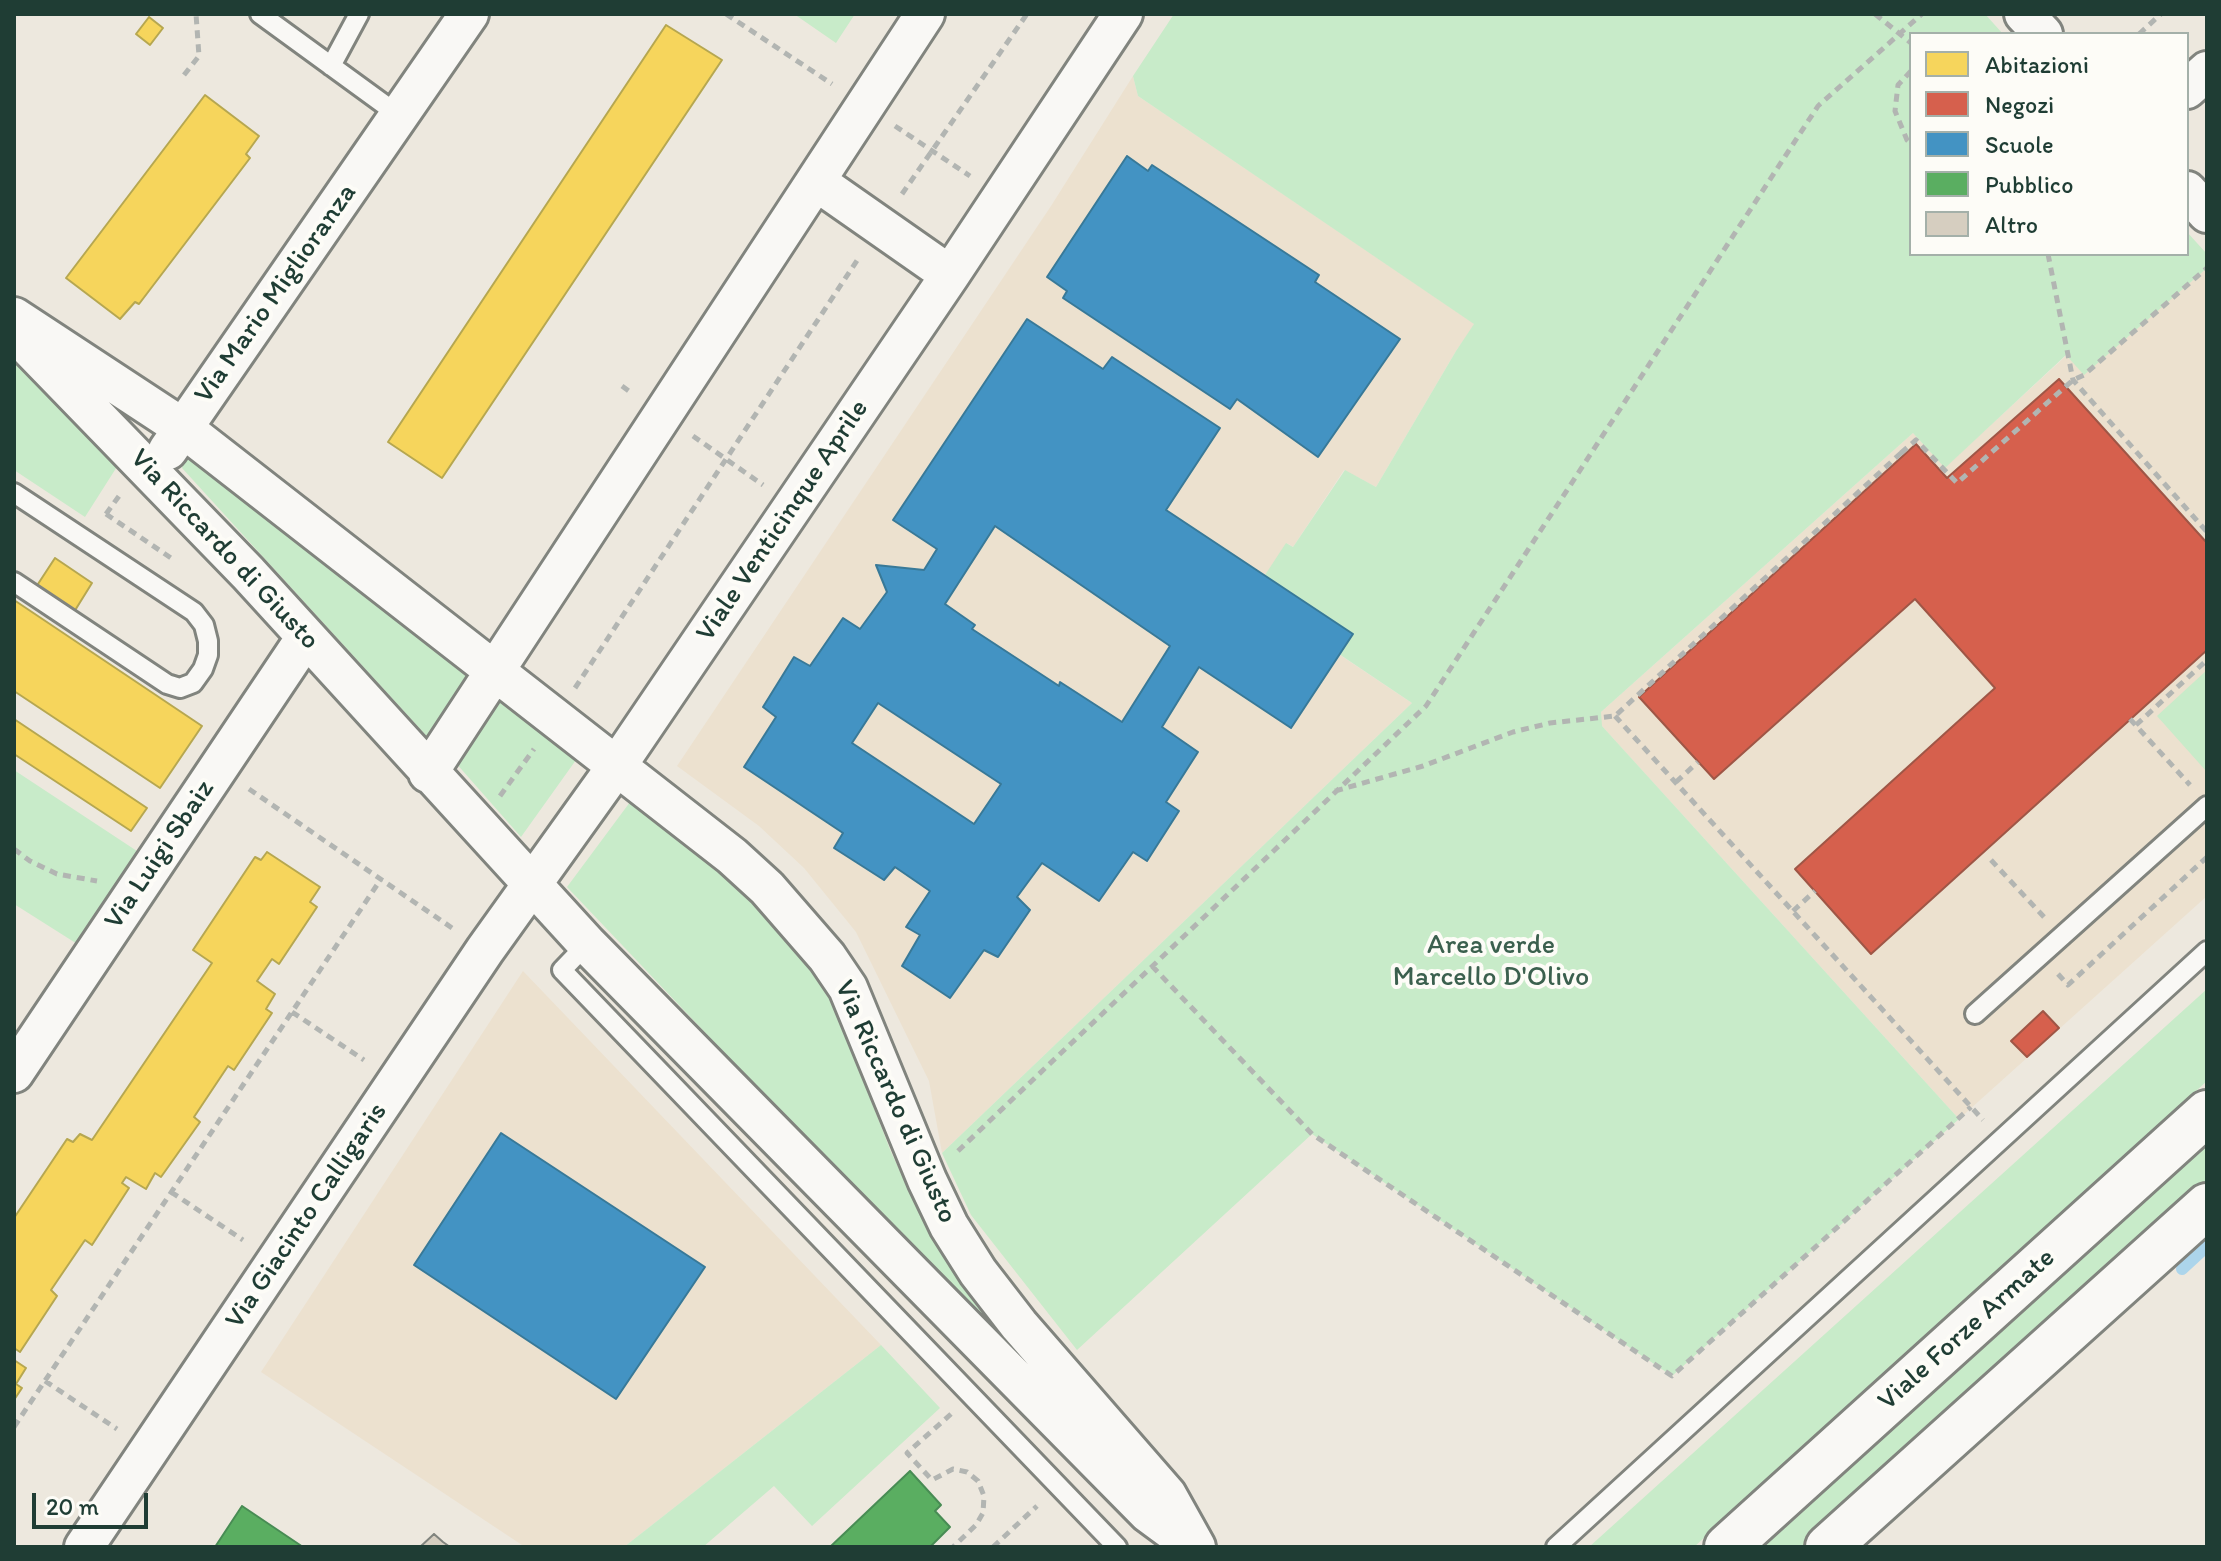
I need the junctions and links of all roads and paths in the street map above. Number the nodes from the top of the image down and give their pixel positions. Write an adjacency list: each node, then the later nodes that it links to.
1 (196, 14): 20 (path)
2 (260, 14): 17 (lane)
3 (359, 14): 17 (lane)
4 (469, 14): 23 (street, Via Mario Miglioranza)
5 (726, 14): 21 (path)
6 (925, 14): 28 (street)
7 (1027, 14): 26 (path)
8 (1123, 14): 35 (street, Viale Venticinque Aprile)
9 (1875, 14): 15 (path)
10 (1922, 14): 15 (path)
11 (2024, 14): 13 (street)
12 (2161, 14): 14 (path)
13 (2041, 32)
14 (2141, 32)
15 (1899, 34): 16 (path); 62 (path)
16 (1909, 42)
17 (331, 66): 23 (lane)
18 (2207, 71): 22 (street)
19 (1909, 73): 25 (path)
20 (184, 75)
21 (835, 86)
22 (2189, 87)
23 (400, 116): 39 (street, Via Mario Miglioranza)
24 (884, 119): 26 (path)
25 (1909, 142)
26 (932, 150): 27 (path); 30 (path)
27 (972, 177)
28 (817, 182): 35 (street); 51 (street)
29 (2189, 193): 31 (street)
30 (900, 198)
31 (2207, 213)
32 (860, 256): 41 (path)
33 (2048, 256): 38 (path)
34 (2207, 268): 38 (path)
35 (950, 275): 58 (street, Viale Venticinque Aprile)
36 (14, 317): 39 (street, Via Riccardo di Giusto)
37 (14, 332): 42 (street, Via Riccardo di Giusto)
38 (2073, 380): 46 (path); 53 (path)
39 (183, 428): 42 (street, Via Mario Miglioranza); 51 (street, Via Riccardo di Giusto)
40 (688, 433): 41 (path)
41 (726, 459): 43 (path); 52 (path)
42 (153, 472): 49 (street, Via Riccardo di Giusto)
43 (768, 489)
44 (14, 493): 48 (lane)
45 (106, 514): 47 (path)
46 (2207, 532)
47 (169, 557)
48 (14, 582)
49 (306, 637): 59 (street, Via Riccardo di Giusto); 70 (street, Via Luigi Sbaiz)
50 (2207, 660): 55 (path)
51 (494, 672): 58 (street, Via Riccardo di Giusto); 59 (street)
52 (572, 692)
53 (1615, 716): 60 (path); 62 (path)
54 (2130, 719): 55 (path)
55 (2136, 725): 63 (path)
56 (535, 747): 64 (path)
57 (1698, 762): 60 (path)
58 (616, 767): 69 (street); 97 (street, Via Riccardo di Giusto)
59 (428, 773): 69 (street, Via Riccardo di Giusto)
60 (1676, 782): 72 (path)
61 (247, 788): 68 (path)
62 (1334, 792): 76 (path)
63 (2202, 800): 79 (lane)
64 (493, 806)
65 (14, 849): 70 (path)
66 (2207, 857): 77 (path)
67 (1991, 860): 73 (path)
68 (381, 879): 74 (path); 78 (path)
69 (531, 885): 81 (street, Via Giacinto Calligaris); 87 (street, Via Riccardo di Giusto)
70 (135, 891): 80 (street, Via Luigi Sbaiz)
71 (1815, 891): 72 (path)
72 (1793, 911): 76 (path)
73 (2050, 923)
74 (463, 935)
75 (2207, 951): 98 (lane)
76 (1152, 966): 83 (path)
77 (2053, 969)
78 (292, 1012): 81 (path); 84 (path)
79 (1975, 1014)
80 (14, 1073)
81 (397, 1082): 86 (street, Via Giacinto Calligaris)
82 (2207, 1113): 99 (street, Viale Forze Armate)
83 (951, 1157)
84 (171, 1192): 86 (path); 88 (path)
85 (2207, 1206): 100 (street)
86 (276, 1262): 91 (street, Via Giacinto Calligaris)
87 (915, 1306): 96 (lane); 97 (street, Via Riccardo di Giusto)
88 (45, 1381): 90 (path); 91 (path)
89 (952, 1413): 94 (path)
90 (14, 1427)
91 (149, 1450): 93 (street, Via Giacinto Calligaris)
92 (1038, 1505): 95 (path)
93 (84, 1547)
94 (953, 1547)
95 (993, 1547)
96 (1117, 1547)
97 (1195, 1547)
98 (1556, 1547)
99 (1727, 1547)
100 (1828, 1547)

